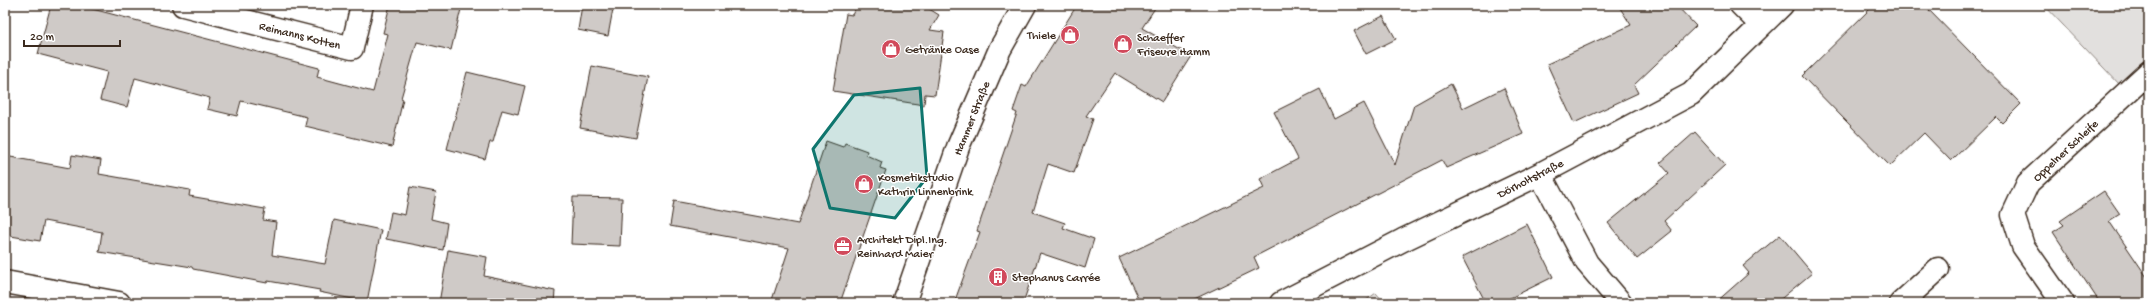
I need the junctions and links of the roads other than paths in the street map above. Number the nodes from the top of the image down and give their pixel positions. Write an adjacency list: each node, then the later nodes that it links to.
1 (183, 5): 2 (street, Reimanns Kotten)
2 (362, 5)
3 (1025, 5): 12 (street, Hammer Straße)
4 (1741, 5): 6 (street)
5 (1782, 5): 6 (street, Dörholtstraße)
6 (1761, 26): 8 (street, Dörholtstraße)
7 (2149, 72): 16 (street, Oppelner Schleife)
8 (1540, 174): 13 (street, Dörholtstraße); 14 (street)
9 (1938, 269): 15 (street)
10 (5, 282): 11 (street)
11 (119, 303)
12 (904, 303)
13 (1281, 303)
14 (1621, 303)
15 (1901, 303)
16 (2062, 303)

